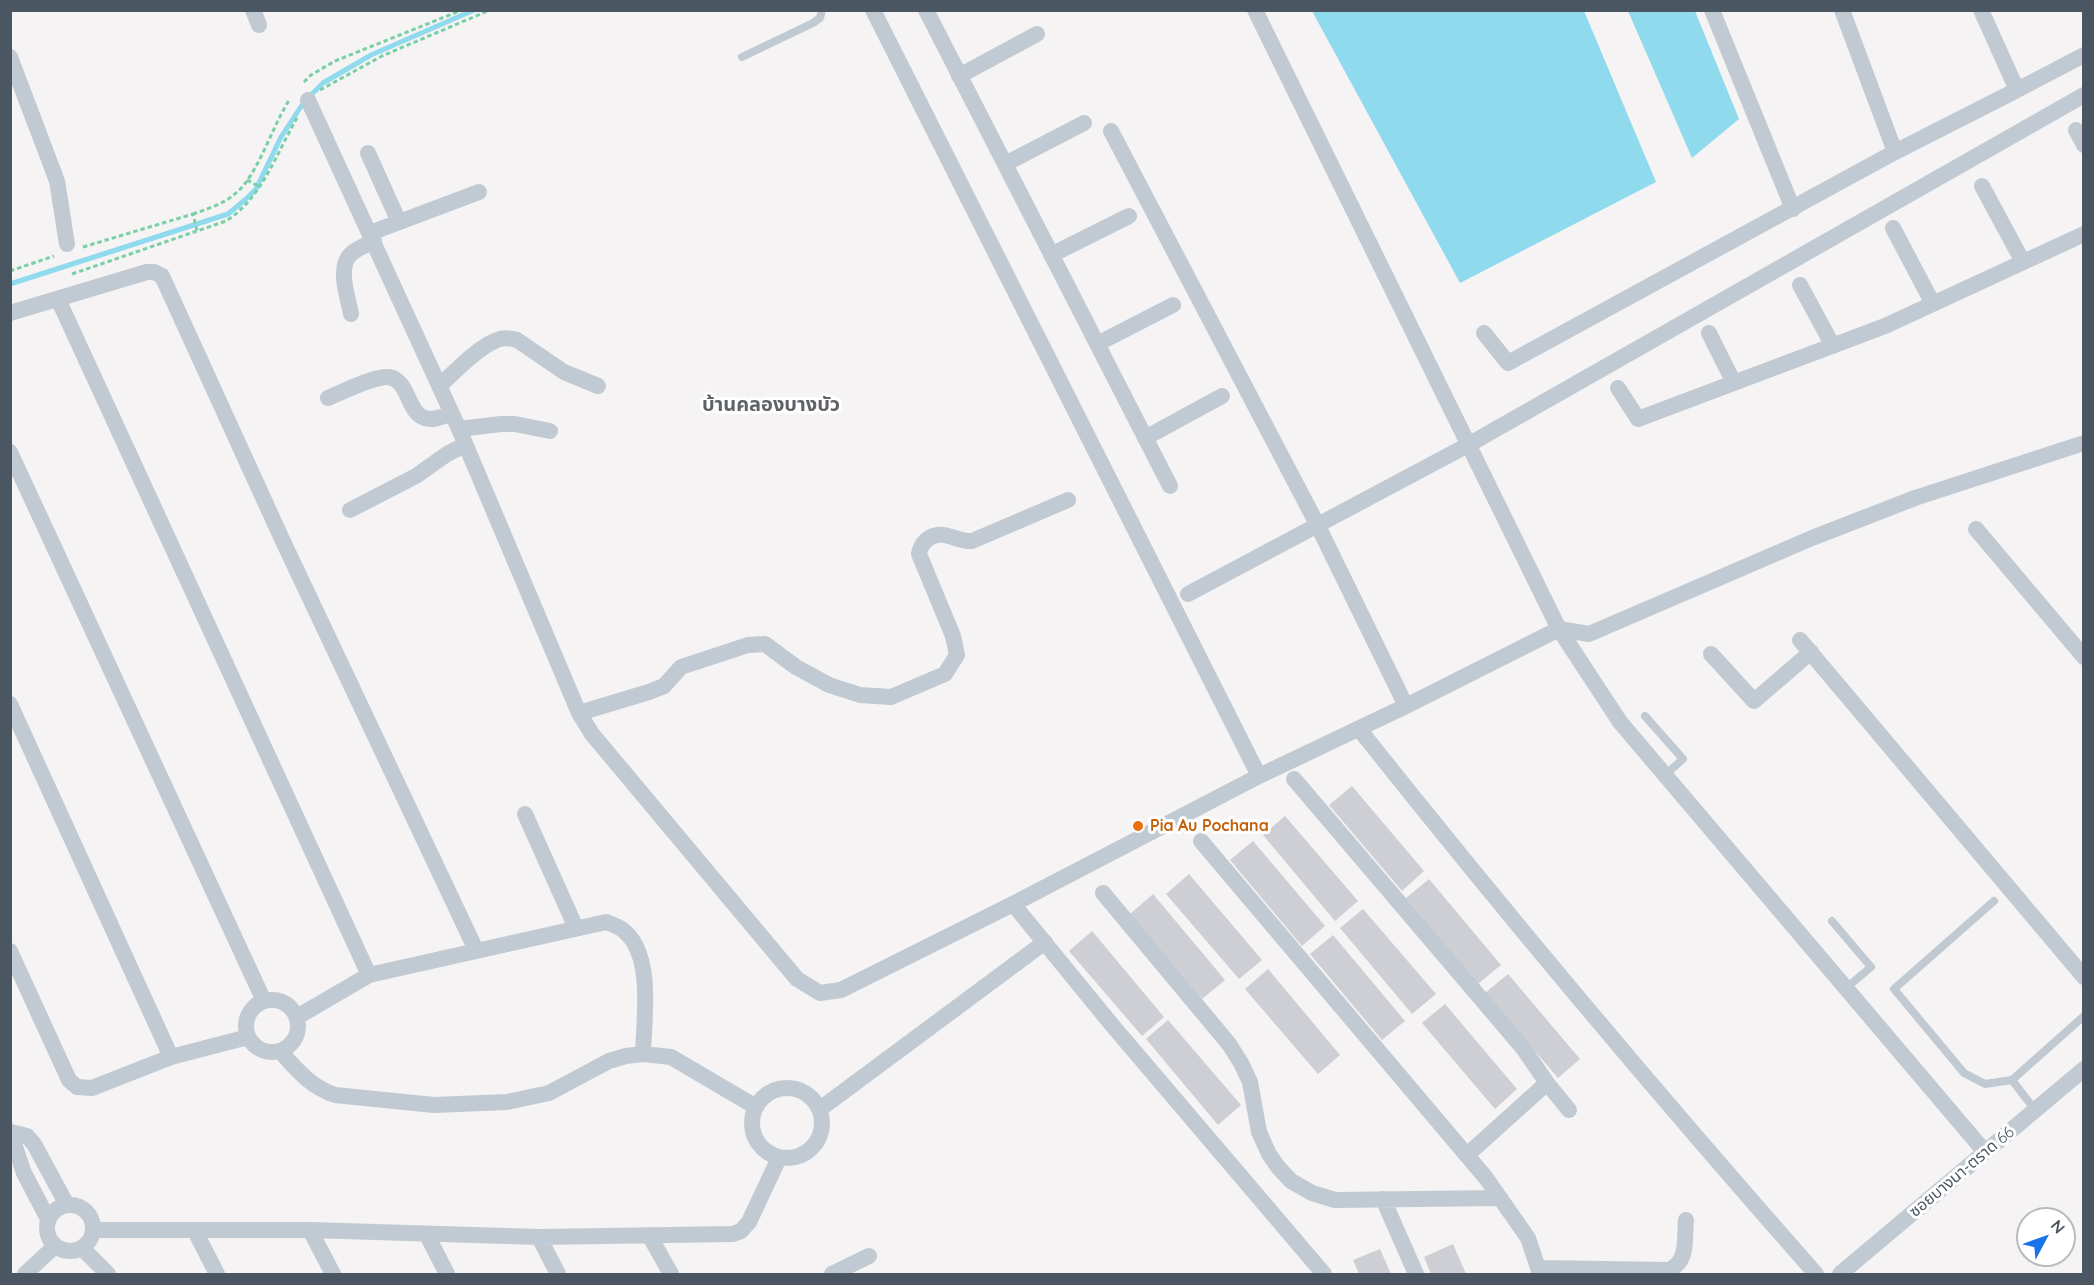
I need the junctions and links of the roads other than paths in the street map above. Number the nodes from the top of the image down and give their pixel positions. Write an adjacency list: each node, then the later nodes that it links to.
1 (822, 10): 10 (lane)
2 (873, 10): 70 (street)
3 (926, 10): 12 (street)
4 (1255, 10): 53 (street)
5 (1712, 10): 23 (street)
6 (1842, 10): 18 (street)
7 (1981, 10): 13 (street)
8 (1037, 34): 12 (street)
9 (2084, 55): 13 (street)
10 (742, 57)
11 (11, 59): 29 (street)
12 (959, 76): 20 (street)
13 (2017, 90): 18 (street)
14 (2084, 95): 53 (street)
15 (308, 100): 28 (street)
16 (1084, 123): 20 (street)
17 (1111, 130): 58 (street)
18 (1895, 152): 23 (street)
19 (368, 153): 25 (street)
20 (1005, 164): 30 (street)
21 (1982, 186): 31 (street)
22 (478, 192): 25 (street)
23 (1793, 208): 38 (street)
24 (1129, 216): 30 (street)
25 (399, 222): 28 (street)
26 (1893, 228): 34 (street)
27 (2084, 234): 31 (street)
28 (372, 237): 37 (street); 43 (street)
29 (68, 249)
30 (1051, 255): 40 (street)
31 (2023, 262): 34 (street)
32 (1800, 285): 41 (street)
33 (58, 299): 36 (street); 80 (street); 82 (street)
34 (1933, 304): 41 (street)
35 (1173, 305): 40 (street)
36 (10, 313)
37 (351, 314)
38 (1484, 333)
39 (1709, 333): 42 (street)
40 (1097, 344): 50 (street)
41 (1833, 346): 42 (street)
42 (1734, 383): 45 (street)
43 (439, 386): 44 (street); 48 (street)
44 (598, 386)
45 (1618, 388)
46 (1222, 396): 50 (street)
47 (327, 398): 48 (street)
48 (455, 422): 49 (street); 52 (street)
49 (550, 431)
50 (1145, 438): 55 (street)
51 (2084, 442): 61 (street)
52 (465, 445): 57 (street); 66 (street)
53 (1468, 445): 58 (street); 61 (street)
54 (10, 452): 85 (street)
55 (1170, 486)
56 (1068, 500): 66 (street)
57 (350, 510)
58 (1317, 524): 60 (street); 65 (street)
59 (1976, 529): 63 (street)
60 (1188, 594)
61 (1559, 629): 65 (street); 69 (street)
62 (1711, 654): 83 (street)
63 (2084, 657)
64 (10, 704): 91 (street)
65 (1406, 706): 68 (street)
66 (579, 713): 76 (street)
67 (1645, 716): 69 (lane)
68 (1359, 729): 70 (street); 128 (street)
69 (1665, 775): 84 (street)
70 (1258, 776): 76 (street)
71 (1294, 779): 94 (street)
72 (525, 814): 78 (street)
73 (1201, 841): 101 (street)
74 (1102, 893): 104 (street)
75 (1994, 901): 93 (lane)
76 (1013, 904): 79 (street)
77 (1832, 921): 84 (lane)
78 (576, 928): 80 (street); 90 (street)
79 (1045, 942): 96 (street); 126 (street)
80 (476, 950): 82 (street)
81 (10, 951): 91 (street)
82 (369, 975): 87 (street)
83 (2084, 978)
84 (1846, 988): 100 (street)
85 (264, 1001): 87 (street); 88 (street)
86 (2084, 1016): 93 (lane)
87 (297, 1017): 89 (street)
88 (248, 1037): 89 (street); 91 (street)
89 (280, 1051): 90 (street)
90 (643, 1054): 95 (street)
91 (171, 1057)
92 (2084, 1069): 98 (street, ซอยบางนา-ตราด 66)
93 (2012, 1080): 98 (lane)
94 (1547, 1083): 97 (street); 101 (street)
95 (756, 1107): 96 (street); 102 (street)
96 (820, 1109): 102 (street)
97 (1569, 1110)
98 (2035, 1110): 100 (street, ซอยบางนา-ตราด 66)
99 (11, 1132): 105 (street); 106 (street)
100 (1985, 1152): 129 (street, ซอยบางนา-ตราด 66)
101 (1467, 1155): 103 (street)
102 (779, 1158): 112 (street)
103 (1500, 1198): 104 (street); 117 (street)
104 (1383, 1199): 127 (street)
105 (67, 1205): 106 (street); 108 (street)
106 (48, 1219): 114 (street)
107 (1686, 1220): 117 (street)
108 (93, 1230): 110 (street); 115 (street)
109 (310, 1230): 110 (street); 111 (street); 121 (street)
110 (195, 1231): 120 (street)
111 (427, 1235): 113 (street); 122 (street)
112 (649, 1236): 113 (street); 124 (street)
113 (539, 1237): 123 (street)
114 (55, 1246): 115 (street); 118 (street)
115 (81, 1248): 119 (street)
116 (868, 1256): 125 (street)
117 (1539, 1271)
118 (26, 1275)
119 (108, 1275)
120 (217, 1275)
121 (333, 1275)
122 (447, 1275)
123 (558, 1275)
124 (671, 1275)
125 (832, 1275)
126 (1324, 1275)
127 (1416, 1275)
128 (1816, 1275)
129 (1840, 1275)

